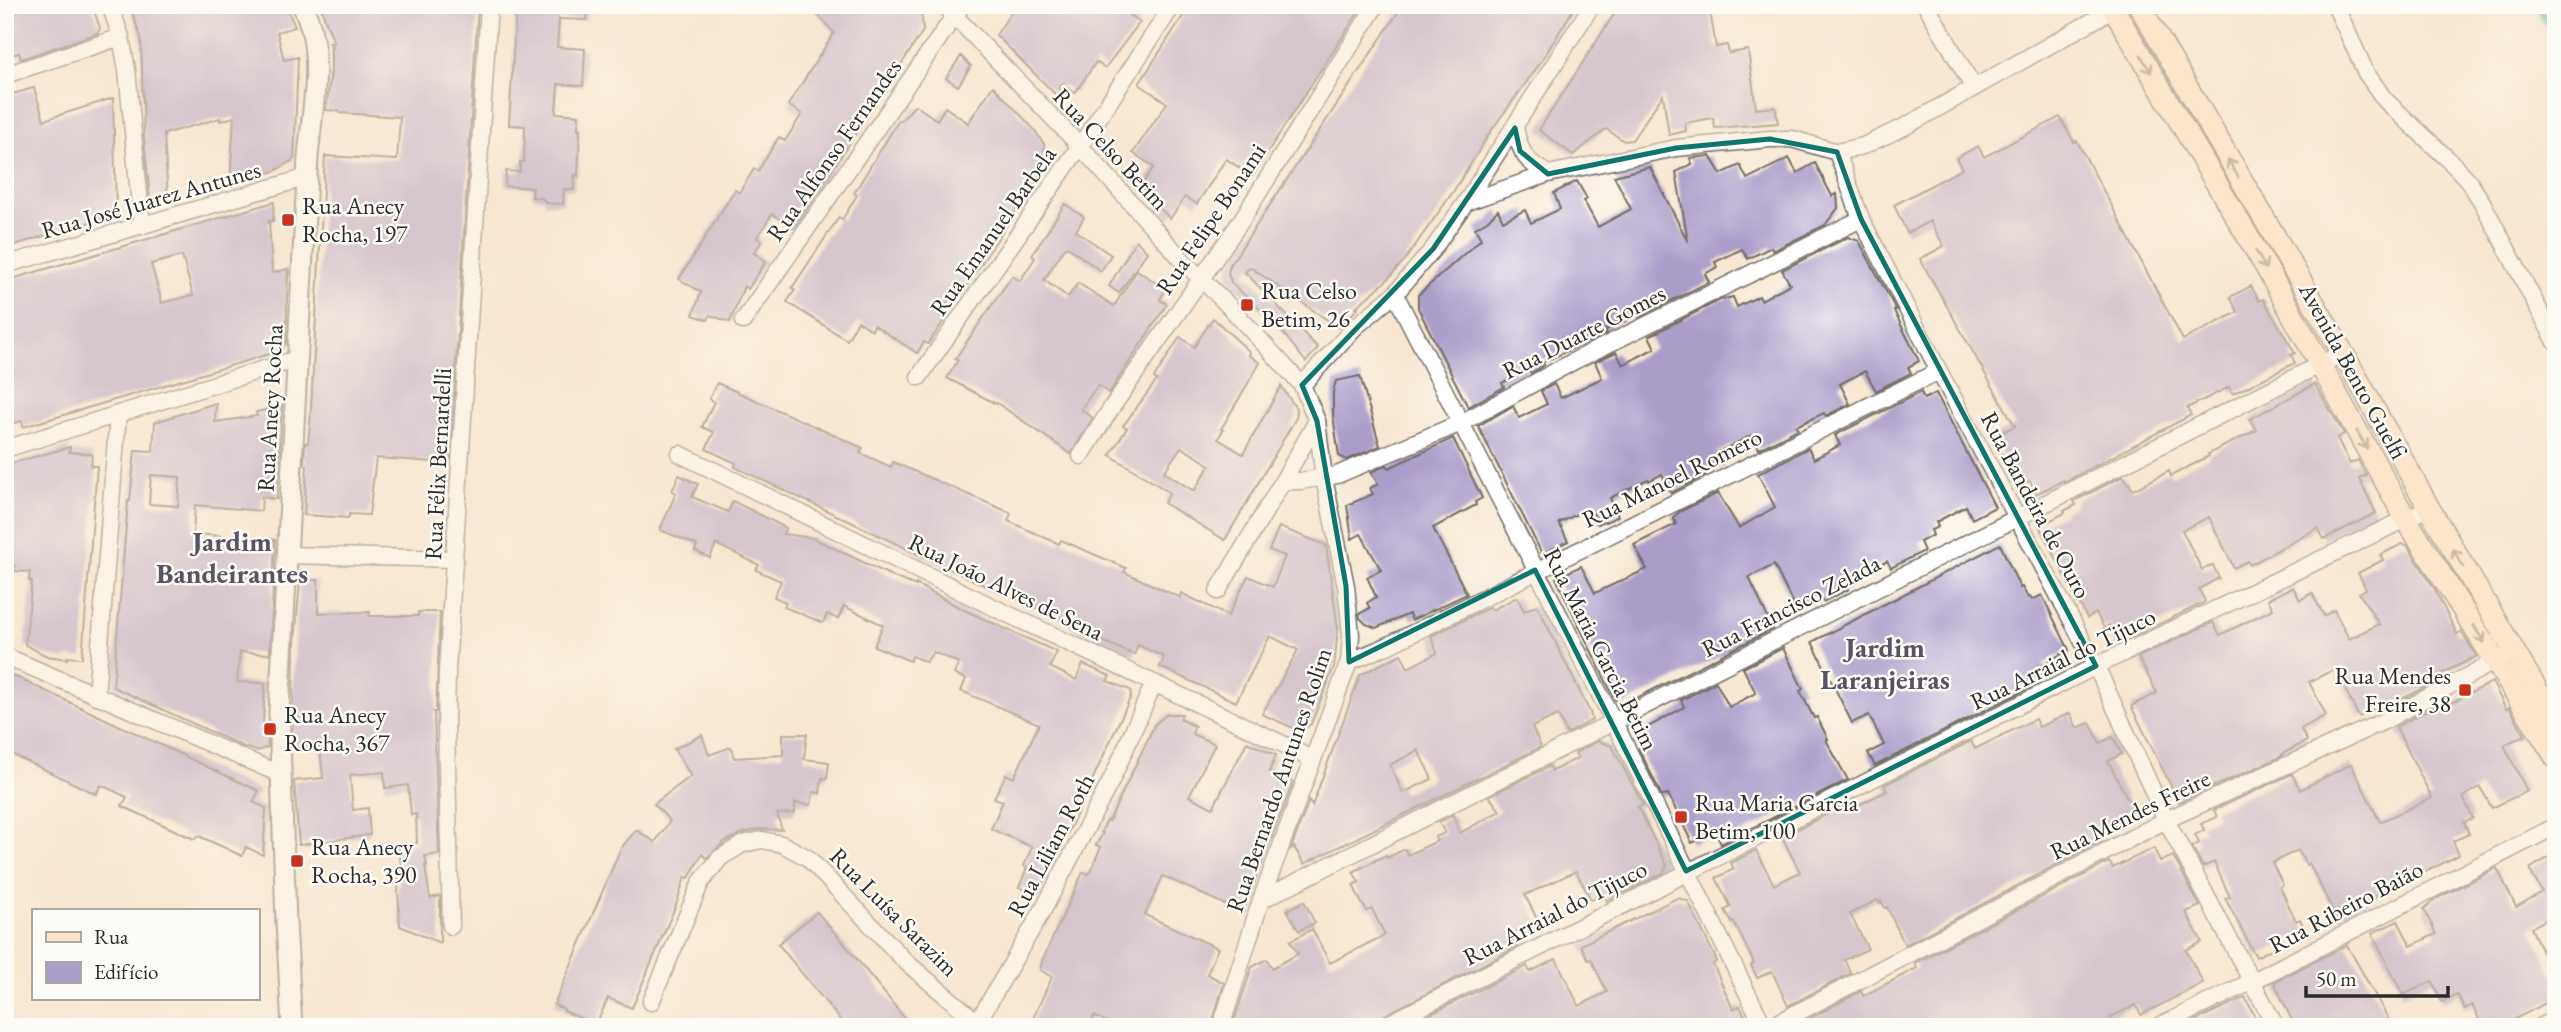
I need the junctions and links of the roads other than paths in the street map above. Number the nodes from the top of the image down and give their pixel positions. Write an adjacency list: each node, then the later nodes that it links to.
1 (110, 5): 12 (street)
2 (302, 5): 19 (street, Rua Anecy Rocha)
3 (489, 5): 46 (street, Rua Félix Bernardelli)
4 (1173, 5): 16 (street, Rua Emanuel Barbela)
5 (1376, 5): 24 (street, Rua Felipe Bonami)
6 (1592, 5): 15 (street)
7 (1926, 5): 14 (street)
8 (2139, 5): 28 (main road, Avenida Bento Guelfi, one-way to 8)
9 (2335, 5): 27 (street)
10 (2116, 7): 14 (street); 30 (main road, Avenida Bento Guelfi, one-way to 30)
11 (954, 9): 16 (street, Rua Celso Betim); 26 (street, Rua Alfonso Fernandes)
12 (121, 37): 13 (street); 22 (street)
13 (5, 75)
14 (1974, 88): 17 (street)
15 (1515, 128): 18 (street); 20 (street)
16 (1080, 146): 24 (street, Rua Celso Betim); 32 (street, Rua Emanuel Barbela)
17 (1837, 152): 18 (street); 21 (street, Rua Bandeira de Ouro)
18 (1549, 174): 20 (street)
19 (308, 177): 22 (street, Rua José Juarez Antunes); 29 (street, Rua Anecy Rocha)
20 (1466, 202): 25 (street)
21 (1861, 219): 31 (street, Rua Bandeira de Ouro); 36 (street, Rua Duarte Gomes)
22 (142, 226): 23 (street, Rua José Juarez Antunes)
23 (5, 265)
24 (1201, 278): 33 (street, Rua Celso Betim); 39 (street, Rua Felipe Bonami)
25 (1395, 294): 33 (street); 36 (street, Rua Maria Garcia Betim)
26 (743, 321)
27 (2556, 342)
28 (2343, 353): 30 (street, Rua Francisco Zelada); 42 (main road, Avenida Bento Guelfi)
29 (297, 359): 34 (street); 45 (street, Rua Anecy Rocha)
30 (2320, 365): 43 (street, Rua Francisco Zelada); 44 (main road, Avenida Bento Guelfi, one-way to 44)
31 (1939, 371): 43 (street, Rua Bandeira de Ouro); 47 (street, Rua Manoel Romero)
32 (919, 377)
33 (1302, 385): 35 (street, Rua Bernardo Antunes Rolim)
34 (118, 414): 37 (street); 54 (street)
35 (1317, 421): 40 (street, Rua Bernardo Antunes Rolim); 41 (street)
36 (1461, 423): 40 (street, Rua Duarte Gomes); 47 (street, Rua Maria Garcia Betim)
37 (5, 449)
38 (680, 454): 53 (street, Rua João Alves de Sena)
39 (1081, 456)
40 (1324, 478): 41 (street, Rua Duarte Gomes); 51 (street, Rua Bernardo Antunes Rolim)
41 (1283, 481): 48 (street)
42 (2429, 508): 44 (street, Rua Arraial do Tijuco); 50 (main road, Avenida Bento Guelfi, one-way to 42)
43 (2018, 517): 52 (street, Rua Bandeira de Ouro); 55 (street, Rua Francisco Zelada)
44 (2406, 519): 50 (main road, Avenida Bento Guelfi, one-way to 50); 52 (street, Rua Arraial do Tijuco)
45 (287, 555): 46 (street); 59 (street, Rua Anecy Rocha)
46 (456, 559): 64 (street, Rua Félix Bernardelli)
47 (1535, 570): 51 (street, Rua Manoel Romero); 55 (street, Rua Maria Garcia Betim)
48 (1218, 591)
49 (5, 656): 54 (street)
50 (2505, 656): 56 (main road, Avenida Bento Guelfi); 57 (main road, Avenida Bento Guelfi); 60 (street, Rua Mendes Freire)
51 (1349, 662): 58 (street, Rua Bernardo Antunes Rolim)
52 (2096, 666): 60 (street, Rua Bandeira de Ouro); 62 (street, Rua Arraial do Tijuco)
53 (1154, 683): 58 (street, Rua João Alves de Sena); 69 (street, Rua Liliam Roth)
54 (96, 696): 59 (street)
55 (1614, 722): 62 (street, Rua Maria Garcia Betim); 63 (street, Rua Francisco Zelada)
56 (2556, 722)
57 (2556, 758)
58 (1312, 760): 63 (street, Rua Bernardo Antunes Rolim)
59 (280, 774): 70 (street, Rua Anecy Rocha)
60 (2166, 820): 65 (street, Rua Bandeira de Ouro); 73 (street, Rua Mendes Freire)
61 (2556, 826): 65 (street, Rua Ribeiro Baião)
62 (1686, 871): 68 (street, Rua Arraial do Tijuco); 72 (street, Rua Maria Garcia Betim)
63 (1261, 900): 71 (street, Rua Bernardo Antunes Rolim)
64 (451, 926)
65 (2253, 981): 74 (street, Rua Ribeiro Baião); 75 (street, Rua Bandeira de Ouro)
66 (651, 1002): 69 (street, Rua Luísa Sarazim)
67 (2556, 1018): 76 (street)
68 (1394, 1024)
69 (980, 1025)
70 (292, 1027)
71 (1221, 1027)
72 (1764, 1027)
73 (1770, 1027)
74 (2157, 1027)
75 (2276, 1027)
76 (2539, 1027)

